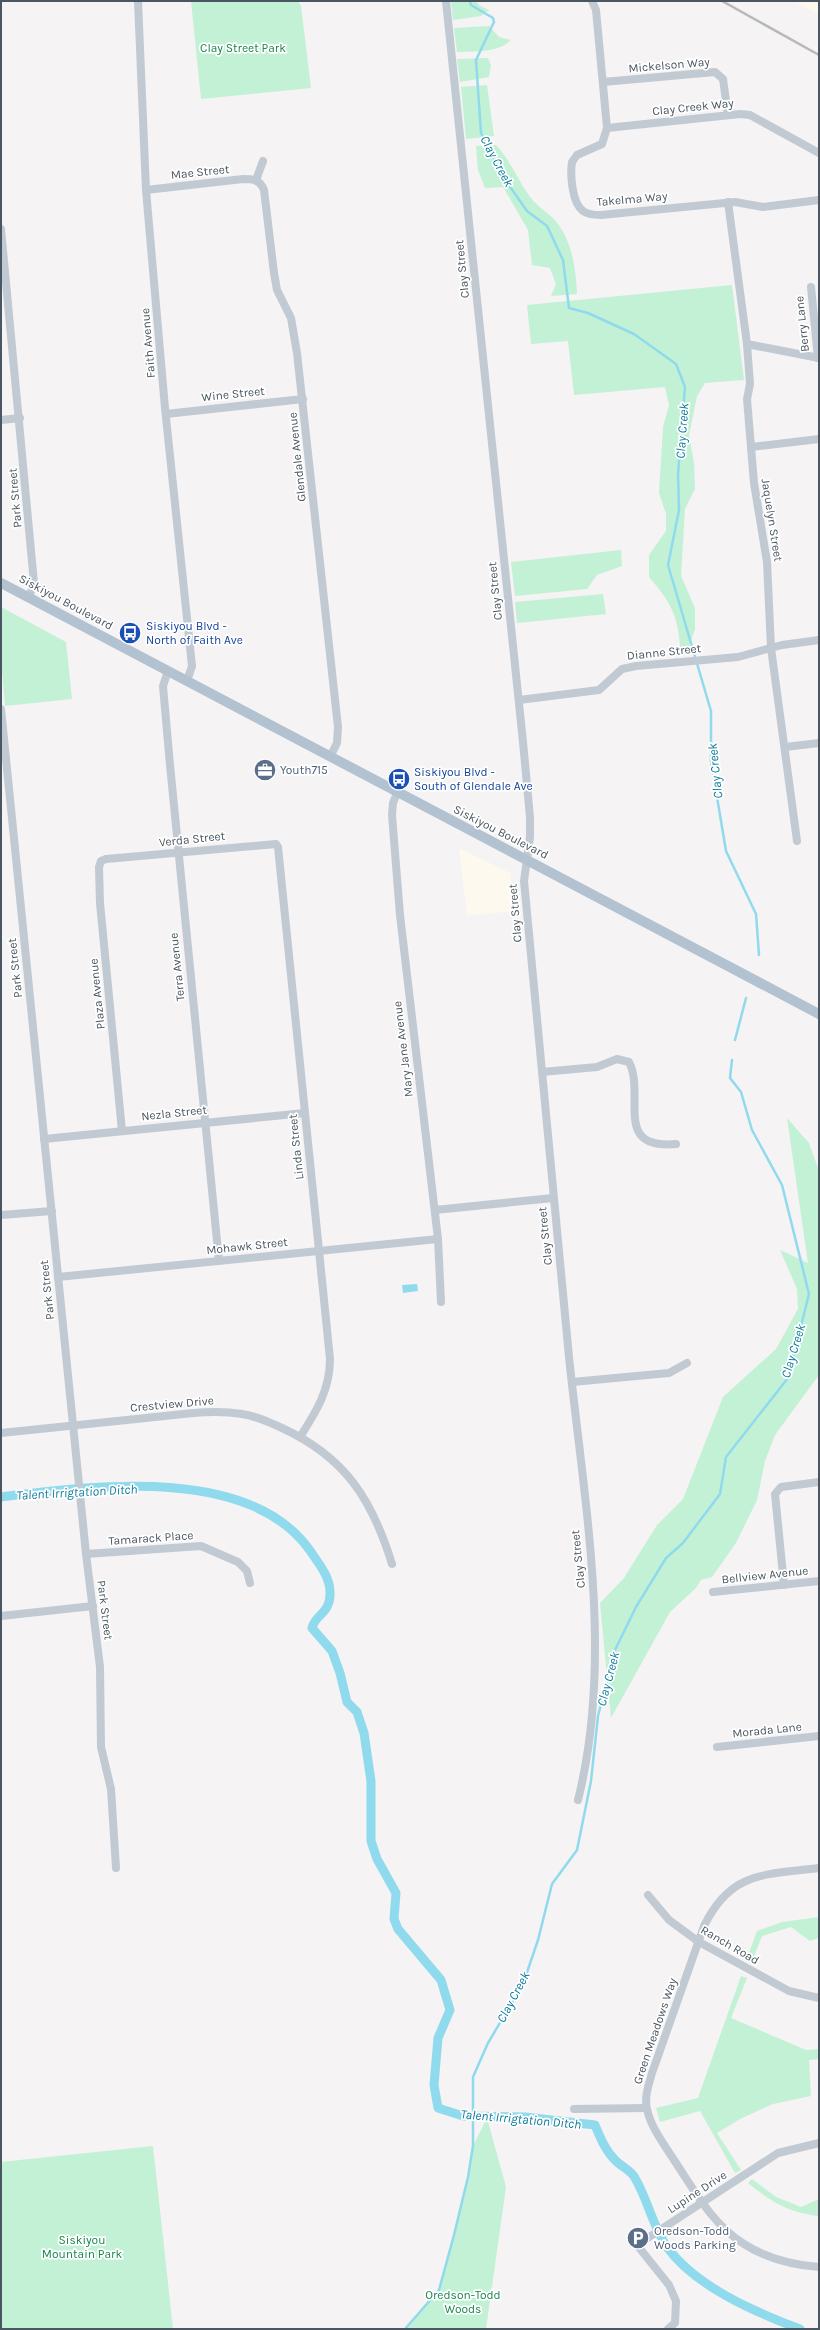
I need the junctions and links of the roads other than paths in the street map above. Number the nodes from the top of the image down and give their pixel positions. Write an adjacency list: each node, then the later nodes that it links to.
1 (138, 1): 10 (street, Faith Avenue)
2 (446, 1): 29 (street, Clay Street)
3 (592, 1): 4 (street)
4 (602, 82): 5 (street, Mickelson Way); 6 (street)
5 (728, 115): 6 (street, Clay Creek Way); 7 (street, Clay Creek Way)
6 (607, 128): 12 (street, Takelma Way)
7 (819, 153)
8 (263, 161): 9 (street)
9 (256, 180): 10 (street, Mae Street); 17 (street, Glendale Avenue)
10 (146, 190): 18 (street, Faith Avenue)
11 (819, 200): 12 (street, Takelma Way)
12 (728, 202): 15 (street, Jaquelyn Street)
13 (1, 229): 19 (street, Park Street)
14 (811, 287): 16 (street, Berry Lane)
15 (747, 344): 16 (street); 22 (street, Jaquelyn Street)
16 (819, 358)
17 (303, 399): 18 (street, Wine Street); 33 (street, Glendale Avenue)
18 (166, 414): 28 (street, Faith Avenue)
19 (20, 418): 20 (street); 24 (street, Park Street)
20 (1, 420)
21 (819, 439): 22 (street)
22 (751, 447): 26 (street, Jaquelyn Street)
23 (1, 583): 24 (main road, Siskiyou Boulevard)
24 (29, 597): 27 (main road, Siskiyou Boulevard)
25 (819, 640): 26 (street, Dianne Street)
26 (771, 648): 29 (street, Dianne Street); 32 (street, Jaquelyn Street)
27 (168, 671): 28 (main road, Siskiyou Boulevard); 37 (street, Terra Avenue)
28 (187, 681): 33 (main road, Siskiyou Boulevard)
29 (519, 700): 39 (street, Clay Street)
30 (1, 709): 45 (street, Park Street)
31 (819, 743): 32 (street)
32 (785, 747): 35 (street, Jaquelyn Street)
33 (330, 757): 34 (main road, Siskiyou Boulevard)
34 (398, 793): 39 (main road, Siskiyou Boulevard); 48 (street, Mary Jane Avenue)
35 (797, 841)
36 (278, 848): 37 (street, Verda Street); 42 (street, Linda Street)
37 (178, 853): 38 (street, Verda Street); 43 (street, Terra Avenue)
38 (106, 859): 44 (street, Plaza Avenue)
39 (527, 860): 40 (main road, Siskiyou Boulevard); 41 (street, Clay Street)
40 (819, 1014)
41 (542, 1072): 46 (street); 47 (street, Clay Street)
42 (305, 1113): 43 (street, Nezla Street); 52 (street, Linda Street)
43 (205, 1122): 44 (street, Nezla Street); 53 (street, Terra Avenue)
44 (122, 1131): 45 (street, Nezla Street)
45 (44, 1139): 49 (street, Park Street)
46 (676, 1144)
47 (553, 1198): 48 (street); 57 (street, Clay Street)
48 (435, 1210): 51 (street, Mary Jane Avenue)
49 (52, 1211): 50 (street); 54 (street, Park Street)
50 (1, 1215)
51 (438, 1238): 52 (street, Mohawk Street); 55 (street, Mary Jane Avenue)
52 (319, 1251): 53 (street, Mohawk Street); 60 (street, Linda Street)
53 (219, 1261): 54 (street, Mohawk Street)
54 (58, 1277): 58 (street, Park Street)
55 (441, 1302)
56 (687, 1363): 57 (street)
57 (572, 1382): 72 (street, Clay Street)
58 (73, 1425): 59 (street, Crestview Drive); 60 (street, Crestview Drive); 62 (street, Park Street)
59 (1, 1433)
60 (300, 1437): 63 (street, Crestview Drive)
61 (819, 1482): 66 (street)
62 (86, 1554): 65 (street, Tamarack Place); 68 (street, Park Street)
63 (392, 1564)
64 (819, 1581): 66 (street, Bellview Avenue)
65 (250, 1583)
66 (784, 1585): 67 (street, Bellview Avenue)
67 (713, 1592)
68 (93, 1606): 69 (street); 73 (street, Park Street)
69 (1, 1616)
70 (819, 1736): 71 (street, Morada Lane)
71 (717, 1747)
72 (578, 1800)
73 (116, 1868)
74 (819, 1868): 76 (street, Green Meadows Way)
75 (648, 1896): 76 (street, Ranch Road)
76 (699, 1942): 77 (street, Ranch Road); 78 (street, Green Meadows Way)
77 (817, 1996)
78 (646, 2108): 79 (street); 81 (street)
79 (574, 2109)
80 (819, 2143): 81 (street, Lupine Drive)
81 (702, 2203): 82 (street); 83 (street, Lupine Drive)
82 (819, 2267)
83 (668, 2329)

